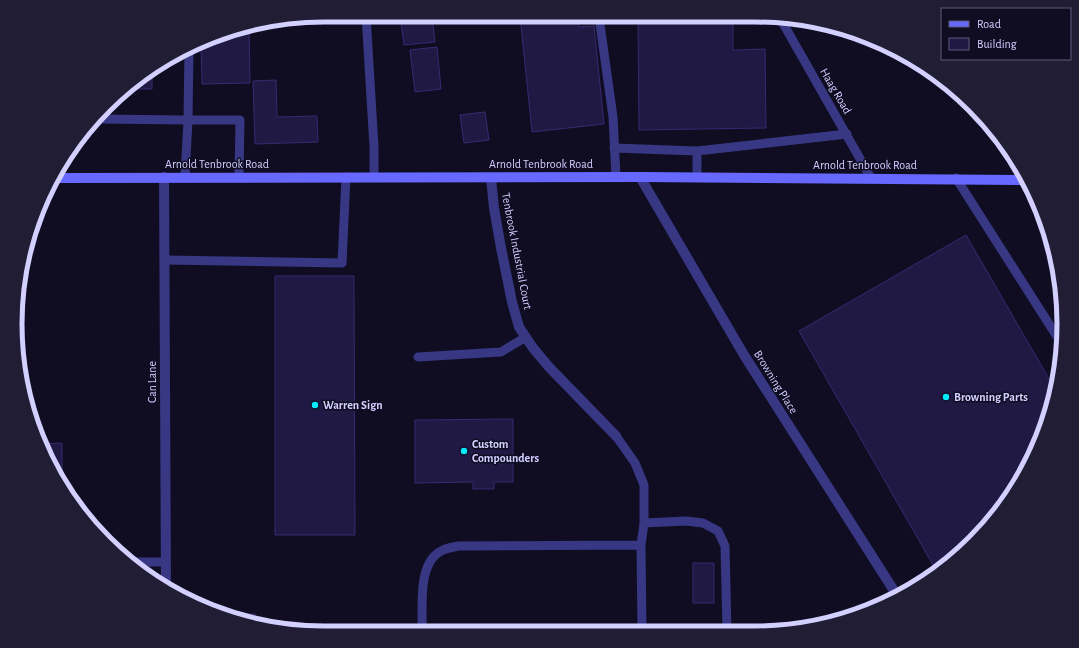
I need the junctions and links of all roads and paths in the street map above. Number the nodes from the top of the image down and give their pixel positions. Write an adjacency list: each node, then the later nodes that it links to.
1 (366, 22): 14 (lane)
2 (601, 22): 8 (lane)
3 (783, 24): 7 (lane, Haag Road)
4 (189, 54): 6 (lane)
5 (102, 119): 6 (lane)
6 (188, 120): 11 (lane); 12 (lane)
7 (847, 134): 9 (lane); 20 (lane, Haag Road)
8 (614, 148): 9 (lane); 15 (lane)
9 (697, 151): 19 (lane)
10 (164, 177): 11 (street, Arnold Tenbrook Road); 17 (street, Arnold Tenbrook Road); 23 (street, Can Lane)
11 (185, 177): 12 (street, Arnold Tenbrook Road)
12 (239, 177): 13 (street, Arnold Tenbrook Road)
13 (346, 177): 14 (street, Arnold Tenbrook Road); 23 (lane)
14 (374, 177): 18 (street, Arnold Tenbrook Road)
15 (616, 177): 16 (street, Arnold Tenbrook Road); 18 (street, Arnold Tenbrook Road)
16 (640, 177): 19 (street, Arnold Tenbrook Road); 33 (street, Browning Place)
17 (59, 178)
18 (491, 178): 25 (street, Tenbrook Industrial Court)
19 (697, 178): 20 (street, Arnold Tenbrook Road)
20 (871, 178): 21 (street, Arnold Tenbrook Road)
21 (956, 178): 22 (street, Arnold Tenbrook Road); 24 (lane)
22 (1021, 180)
23 (165, 260): 31 (street, Can Lane)
24 (1056, 336)
25 (526, 337): 26 (lane); 27 (street, Tenbrook Industrial Court)
26 (418, 357)
27 (616, 436): 28 (lane)
28 (644, 523): 29 (lane); 36 (lane)
29 (640, 545): 34 (lane); 35 (lane)
30 (138, 562): 31 (lane)
31 (166, 562): 32 (street, Can Lane)
32 (166, 581)
33 (895, 592)
34 (422, 626)
35 (642, 626)
36 (726, 626)

